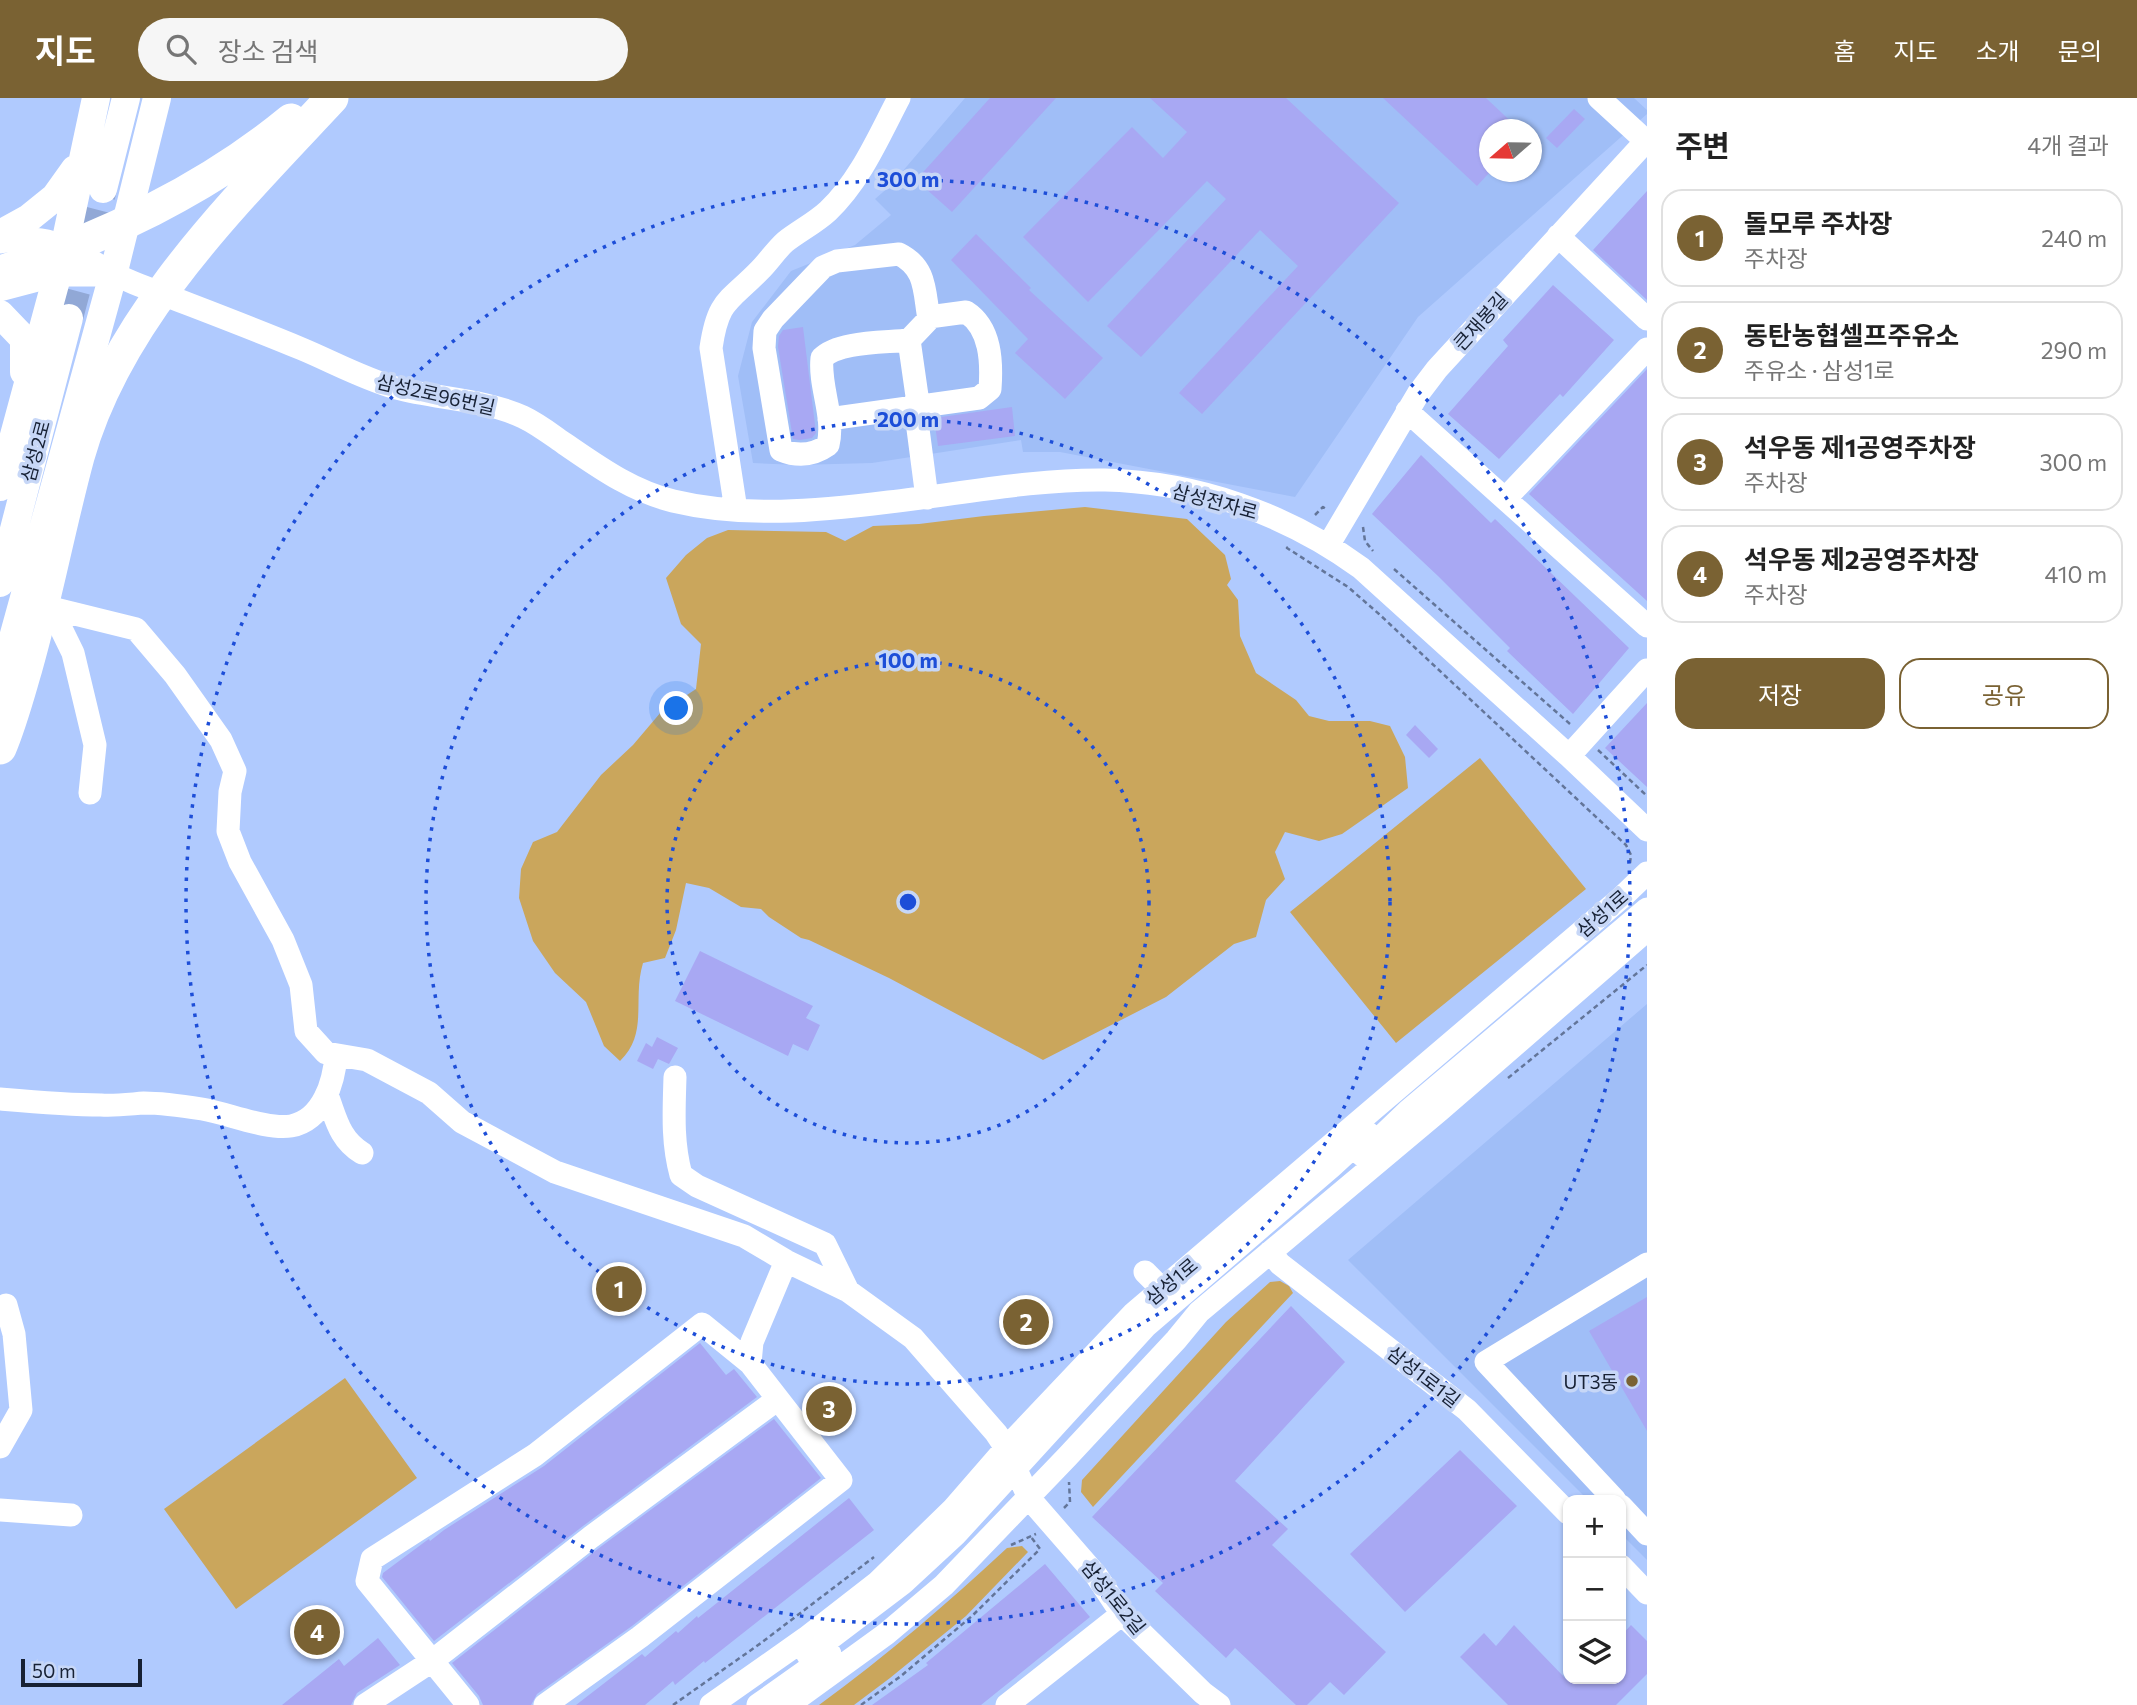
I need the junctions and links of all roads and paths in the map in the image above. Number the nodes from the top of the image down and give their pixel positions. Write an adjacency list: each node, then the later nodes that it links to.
1 (96, 98): 11 (main road)
2 (126, 98): 12 (main road)
3 (157, 98): 20 (main road)
4 (301, 98): 10 (highway)
5 (316, 98): 10 (highway)
6 (332, 98): 47 (highway)
7 (899, 98): 36 (street)
8 (1599, 98): 9 (street)
9 (1647, 141): 14 (street, 큰재봉길)
10 (249, 144): 17 (highway); 18 (highway)
11 (81, 161): 13 (main road); 16 (main road)
12 (103, 189)
13 (0, 234)
14 (1558, 236): 25 (street); 30 (street, 큰재봉길)
15 (0, 242): 16 (street)
16 (64, 245): 19 (main road); 20 (street)
17 (0, 259)
18 (0, 272)
19 (57, 275): 20 (street); 21 (street); 28 (main road)
20 (113, 275): 35 (street, 삼성2로96번길); 45 (main road)
21 (0, 289)
22 (0, 314): 28 (main road)
23 (929, 317): 26 (street); 29 (street); 31 (street)
24 (69, 318): 42 (main road, 삼성2로)
25 (1647, 319)
26 (909, 340): 29 (street); 31 (street)
27 (1647, 349): 34 (street)
28 (24, 394): 32 (main road)
29 (915, 406): 31 (street); 33 (street)
30 (1408, 411): 34 (street); 38 (street, 큰재봉길)
31 (829, 419)
32 (0, 487)
33 (927, 498): 36 (street, 삼성전자로); 38 (street, 삼성전자로)
34 (1505, 499): 43 (street)
35 (711, 506): 36 (street, 삼성전자로)
36 (736, 510)
37 (1364, 527): 40 (path)
38 (1329, 544): 48 (street, 삼성전자로)
39 (1287, 548): 52 (path)
40 (1373, 551)
41 (1393, 569): 46 (path)
42 (0, 583)
43 (1647, 626)
44 (1647, 670): 46 (street)
45 (0, 685)
46 (1586, 737): 48 (street); 50 (path)
47 (0, 748)
48 (1569, 756): 51 (street, 삼성전자로)
49 (90, 793): 58 (street)
50 (1647, 796)
51 (1647, 830)
52 (1626, 845)
53 (1647, 873): 68 (street, 삼성1로)
54 (1647, 894): 76 (street)
55 (1647, 909): 76 (street)
56 (1647, 930): 64 (street)
57 (1647, 965): 60 (path)
58 (335, 1055): 61 (street); 65 (street, 삼성1로2길)
59 (675, 1077): 69 (street)
60 (1507, 1080)
61 (327, 1095): 62 (street); 63 (street)
62 (0, 1099)
63 (362, 1153)
64 (1270, 1252): 76 (street); 78 (street, 삼성1로1길)
65 (786, 1261): 69 (street, 삼성1로2길); 71 (street)
66 (1647, 1265): 77 (street)
67 (1145, 1272): 68 (street)
68 (1162, 1289): 74 (street, 삼성1로)
69 (848, 1291): 74 (street, 삼성1로2길)
70 (6, 1305): 73 (street)
71 (750, 1363): 72 (street); 88 (street)
72 (778, 1399): 88 (street); 91 (street)
73 (0, 1447)
74 (1006, 1448): 76 (street, 삼성1로2길); 93 (street, 삼성1로)
75 (1073, 1476): 82 (path)
76 (1022, 1482): 82 (street, 삼성1로2길); 94 (street); 95 (street); 96 (street)
77 (1610, 1495)
78 (1563, 1508)
79 (0, 1510): 81 (street)
80 (1626, 1511): 83 (street)
81 (71, 1515)
82 (1051, 1521): 87 (street, 삼성1로2길); 97 (path)
83 (1647, 1534)
84 (877, 1554): 92 (path)
85 (1626, 1571): 86 (street)
86 (1647, 1593)
87 (1122, 1614): 98 (street); 99 (street, 삼성1로2길)
88 (432, 1661): 89 (street); 90 (street)
89 (365, 1705)
90 (468, 1705)
91 (545, 1705)
92 (673, 1705)
93 (711, 1705)
94 (738, 1705)
95 (758, 1705)
96 (788, 1705)
97 (861, 1705)
98 (1007, 1705)
99 (1219, 1705)

